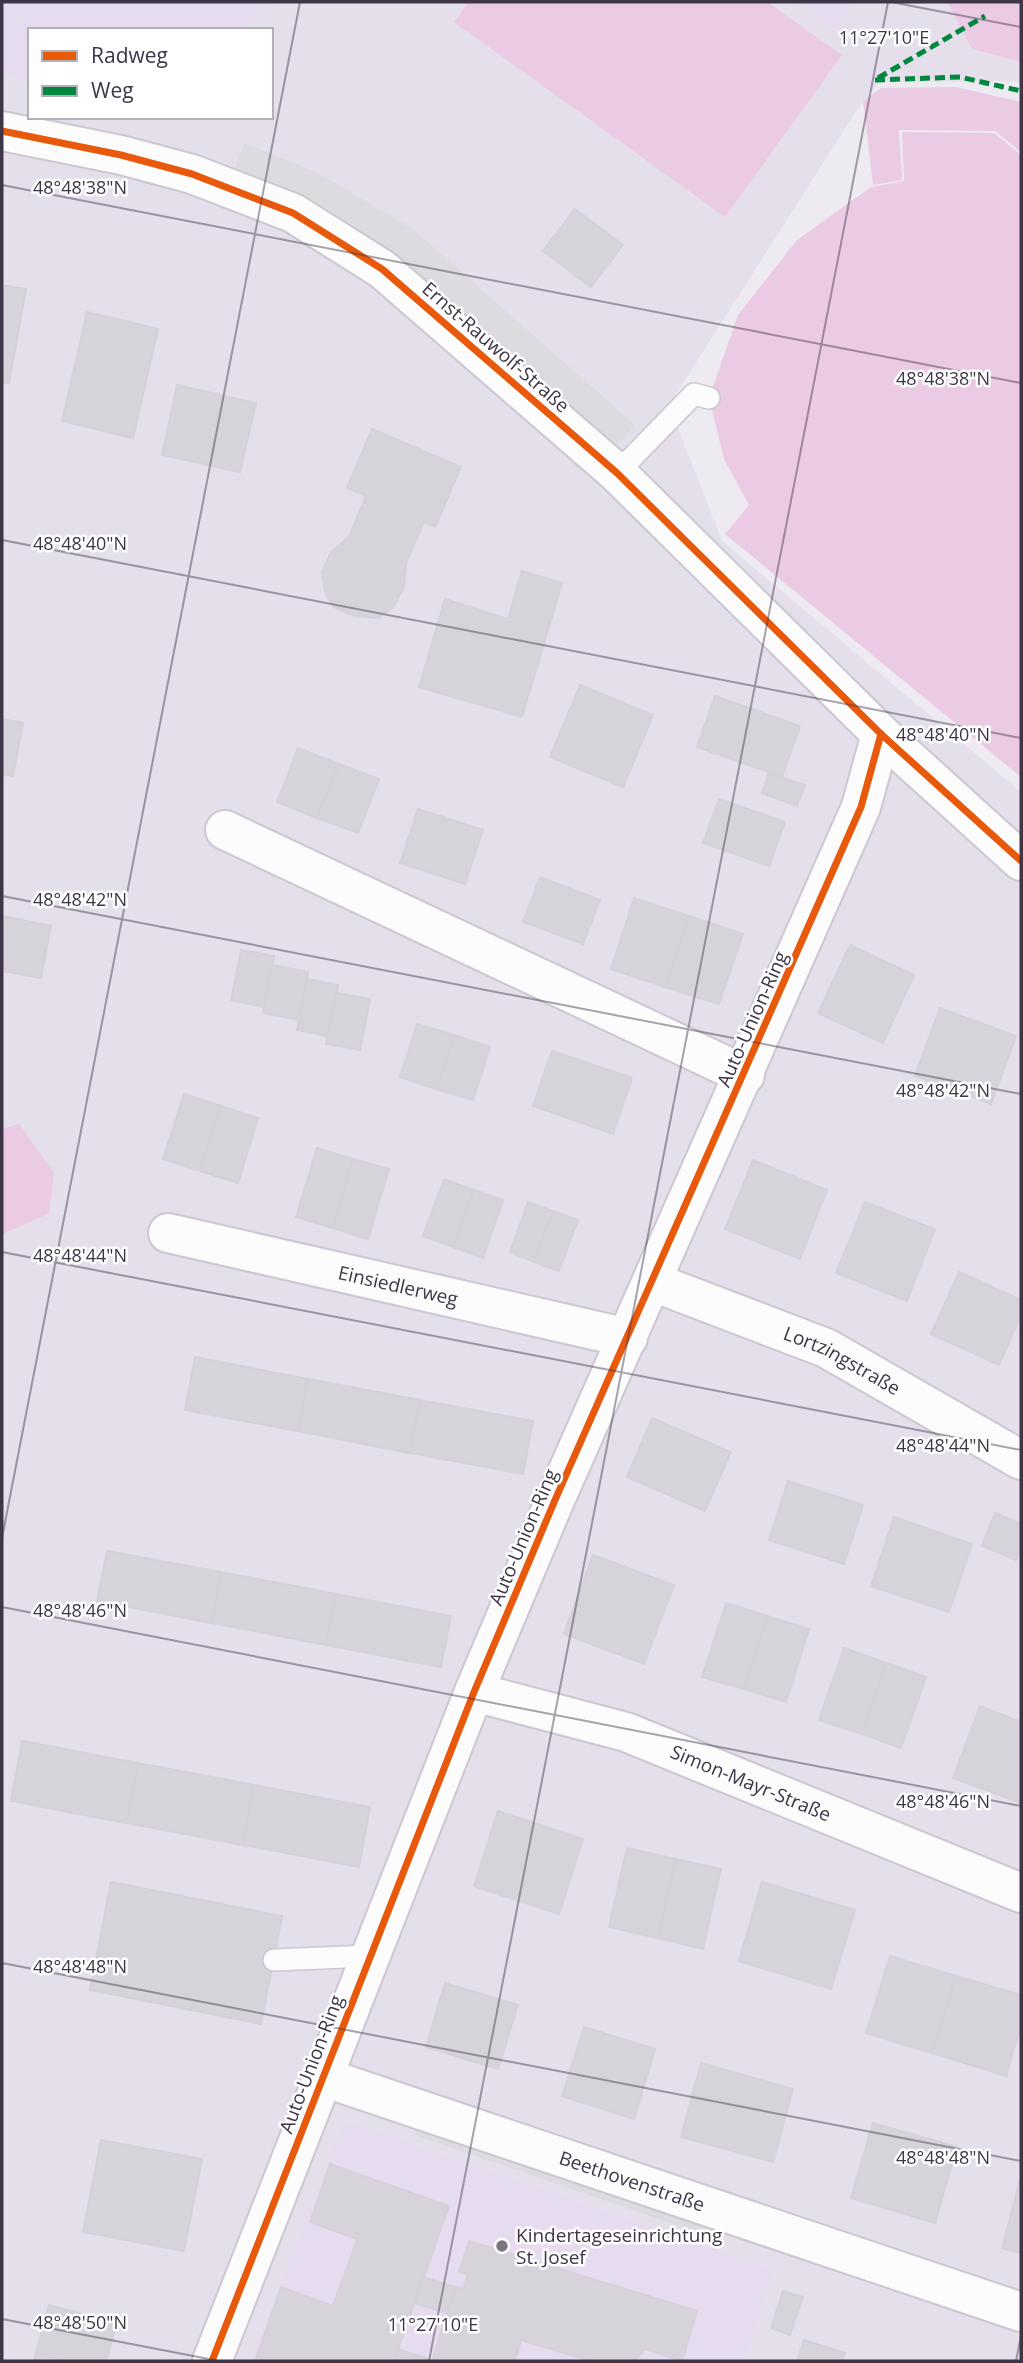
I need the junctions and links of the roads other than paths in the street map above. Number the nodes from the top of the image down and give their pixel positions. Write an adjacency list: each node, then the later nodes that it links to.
1 (2, 131): 3 (street, Ernst-Rauwolf-Straße)
2 (709, 398): 3 (lane)
3 (617, 474): 4 (street, Ernst-Rauwolf-Straße)
4 (881, 734): 6 (street, Ernst-Rauwolf-Straße); 7 (street, Auto-Union-Ring)
5 (225, 830): 7 (street, Auto-Union-Ring)
6 (1021, 861)
7 (745, 1075): 9 (street, Auto-Union-Ring)
8 (168, 1233): 10 (street, Einsiedlerweg)
9 (653, 1282): 10 (street, Auto-Union-Ring); 11 (street, Lortzingstraße)
10 (628, 1338): 12 (street, Auto-Union-Ring)
11 (1021, 1460)
12 (474, 1692): 13 (street, Simon-Mayr-Straße); 14 (street, Auto-Union-Ring)
13 (1021, 1893)
14 (369, 1956): 15 (lane); 16 (street, Auto-Union-Ring)
15 (274, 1960)
16 (323, 2077): 17 (street, Beethovenstraße); 18 (street, Auto-Union-Ring)
17 (1021, 2312)
18 (212, 2361)

